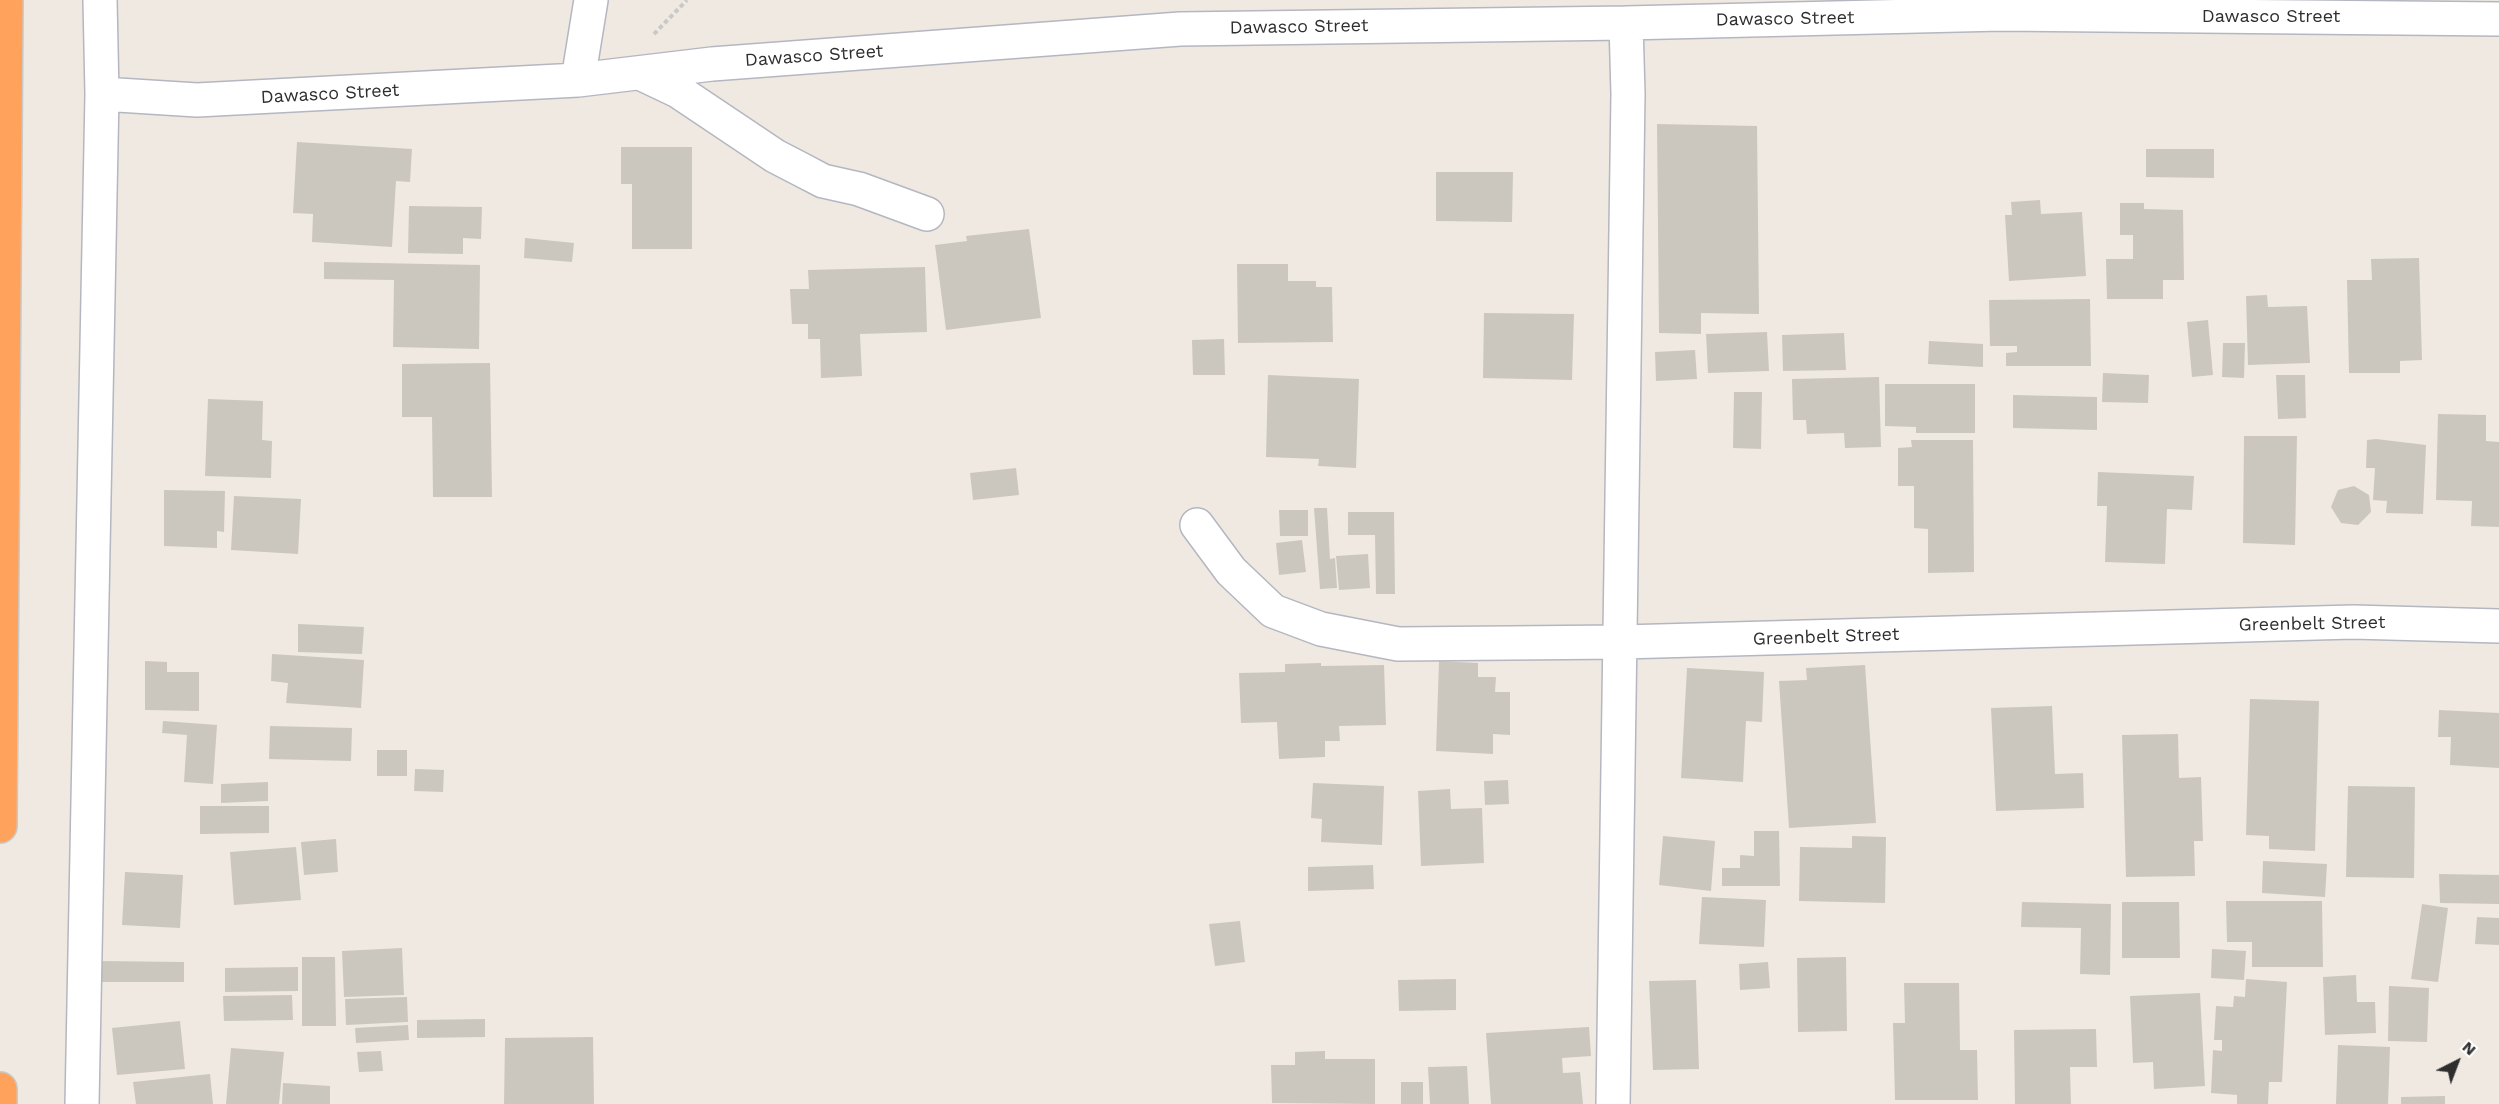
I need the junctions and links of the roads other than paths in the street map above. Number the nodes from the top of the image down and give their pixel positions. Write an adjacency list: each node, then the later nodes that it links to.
1 (6, 0): 11 (highway)
2 (100, 0): 9 (street)
3 (591, 0): 8 (street)
4 (2000, 7): 5 (street, Dawasco Street); 6 (street, Dawasco Street)
5 (2499, 19)
6 (1626, 23): 7 (street, Dawasco Street); 14 (street)
7 (640, 73): 8 (street, Dawasco Street); 10 (street)
8 (578, 80): 9 (street, Dawasco Street)
9 (102, 94): 18 (street)
10 (927, 214)
11 (1, 239): 15 (highway)
12 (1197, 525): 14 (street, Greenbelt Street)
13 (2499, 626): 14 (street, Greenbelt Street)
14 (1622, 642): 19 (street)
15 (0, 826)
16 (0, 1089): 17 (highway)
17 (0, 1104)
18 (82, 1104)
19 (1613, 1104)

